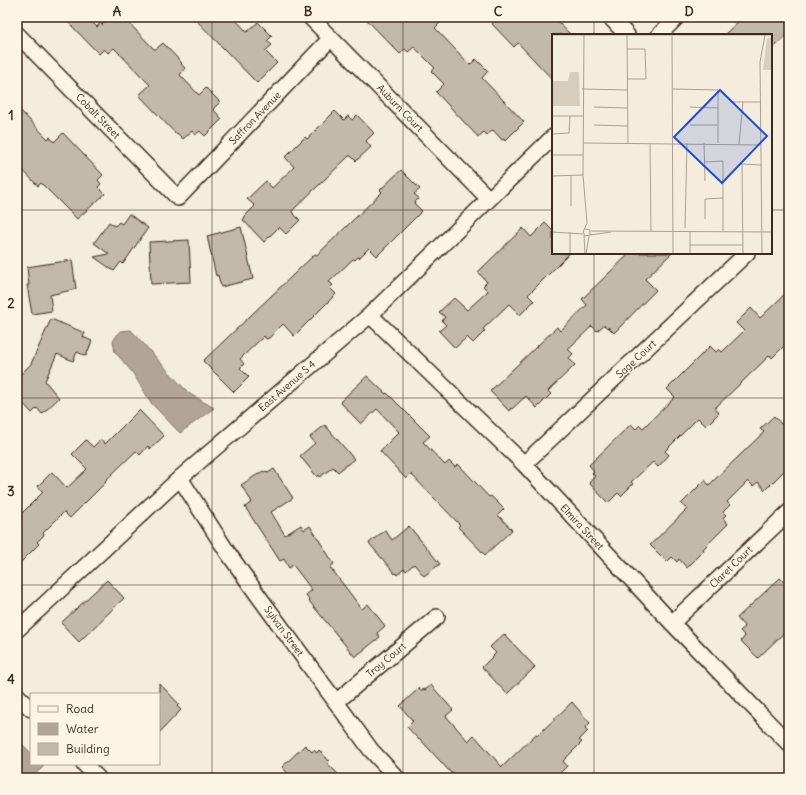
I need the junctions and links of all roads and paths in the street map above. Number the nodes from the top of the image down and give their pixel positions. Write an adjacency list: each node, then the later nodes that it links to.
1 (310, 17): 7 (street, Auburn Court)
2 (610, 17): 5 (street)
3 (678, 17): 6 (street)
4 (17, 34): 9 (street, Cobalt Street)
5 (626, 34)
6 (660, 34)
7 (331, 38): 9 (street, Saffron Avenue); 10 (street, Auburn Court)
8 (552, 138): 10 (street, East Avenue S 4)
9 (178, 198)
10 (489, 199): 12 (street, East Avenue S 4)
11 (746, 254): 13 (street, Sage Court)
12 (370, 315): 13 (street, Elmira Street); 14 (street, East Avenue S 4)
13 (524, 464): 17 (street, Elmira Street)
14 (180, 478): 18 (street, East Avenue S 4); 20 (street, Sylvan Street)
15 (789, 512): 17 (street, Claret Court)
16 (437, 617): 20 (street, Troy Court)
17 (672, 623): 22 (street, Elmira Street)
18 (17, 630)
19 (17, 695): 21 (street)
20 (336, 702): 25 (street, Sylvan Street)
21 (30, 708)
22 (789, 744)
23 (85, 765): 24 (street)
24 (98, 778)
25 (397, 778)

